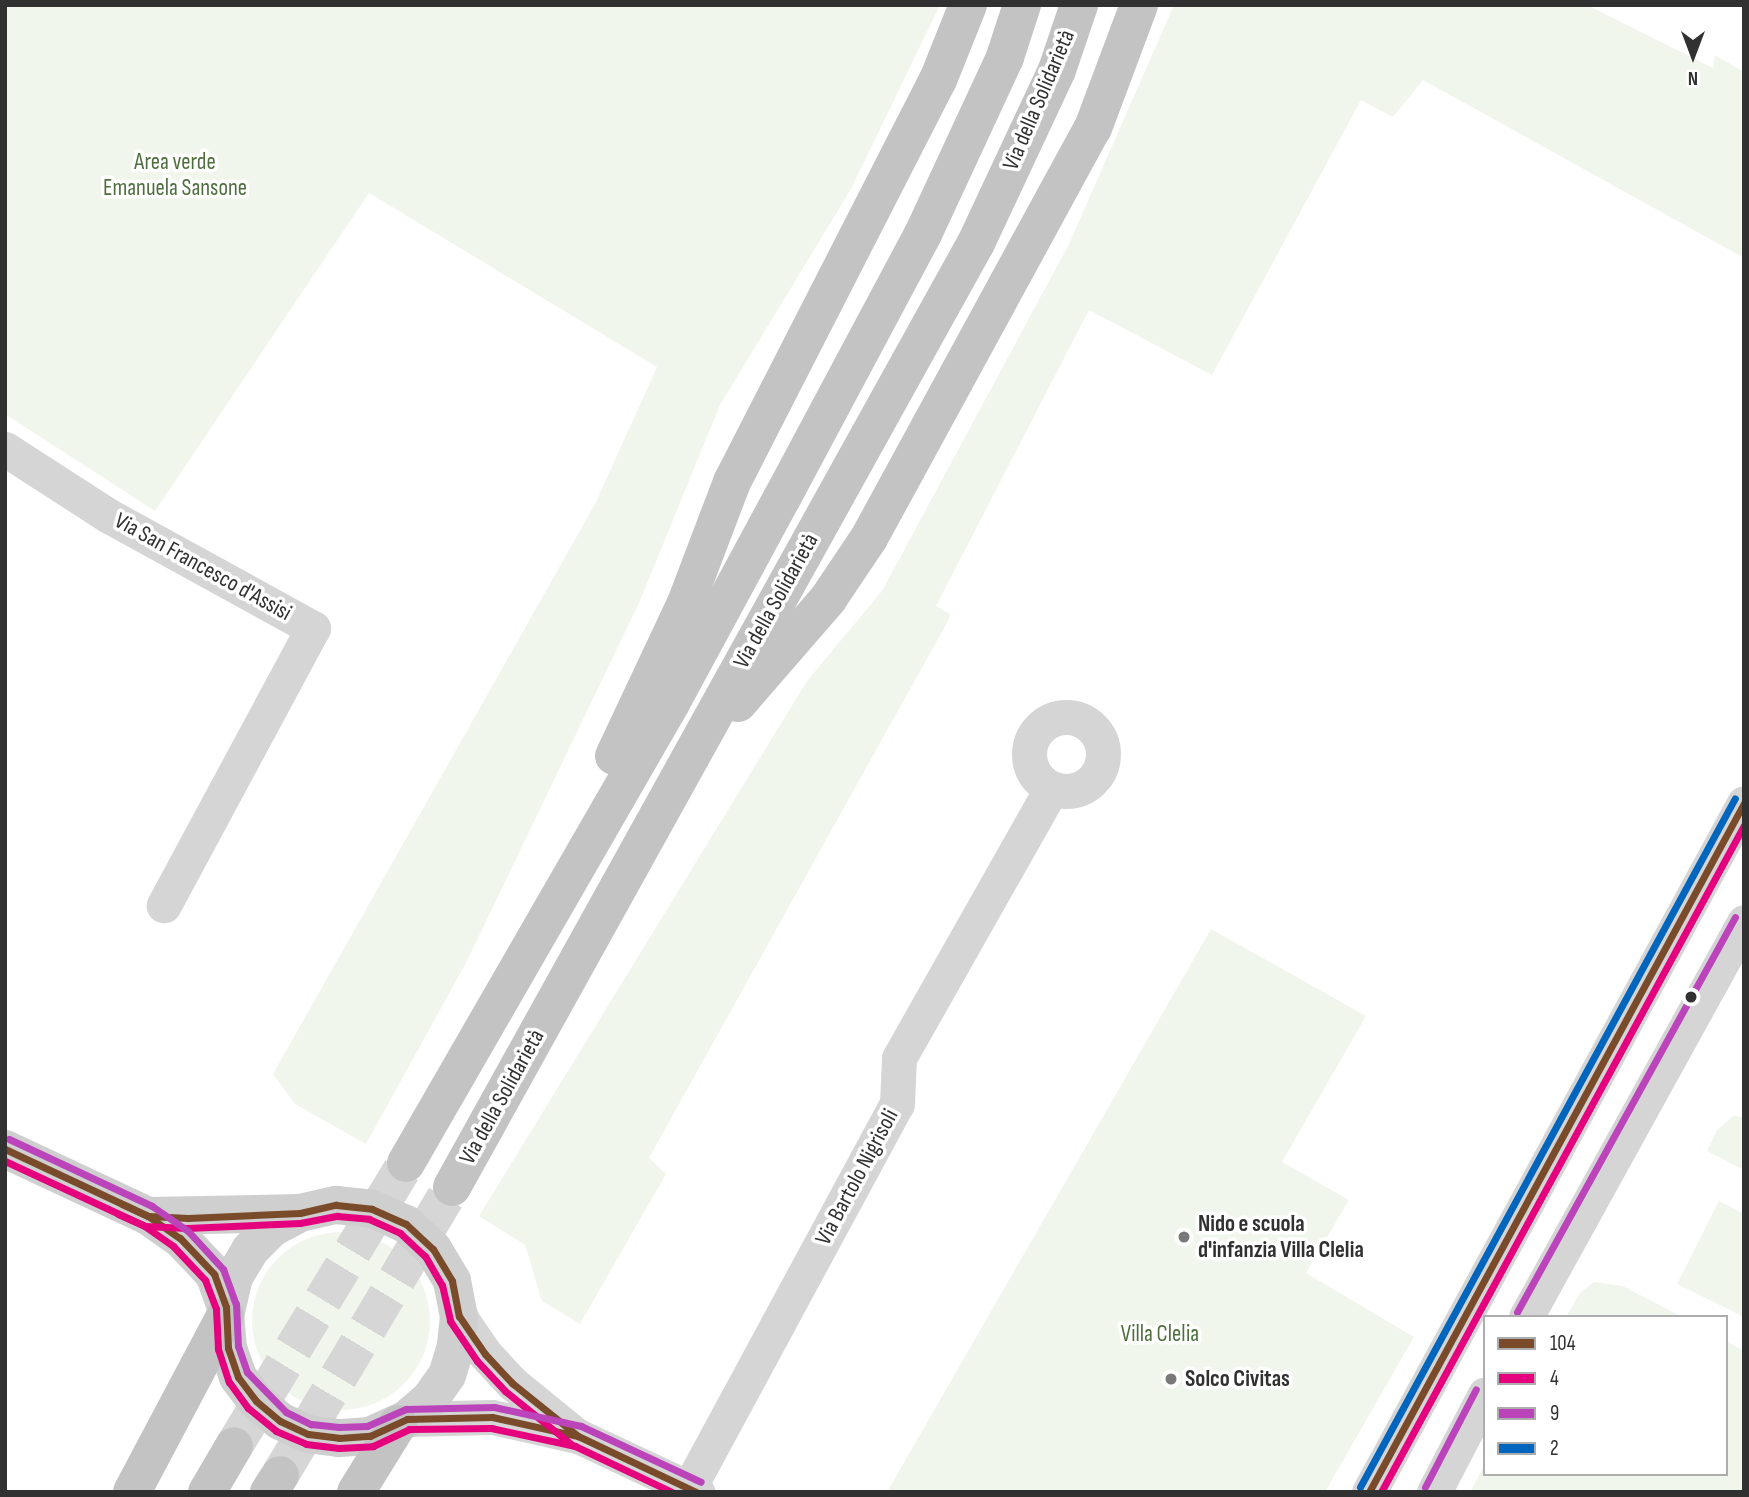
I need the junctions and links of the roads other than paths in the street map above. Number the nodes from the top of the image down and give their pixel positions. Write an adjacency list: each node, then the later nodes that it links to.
1 (968, 5): 9 (highway)
2 (1022, 5): 9 (highway, Via della Solidarietà)
3 (1079, 5): 6 (highway, Via della Solidarietà)
4 (1139, 5): 6 (highway)
5 (5, 449): 10 (street, Via San Francesco d'Assisi)
6 (694, 751): 14 (highway, Via della Solidarietà)
7 (1051, 789): 24 (street, Via Bartolo Nigrisoli)
8 (1744, 803): 28 (street)
9 (565, 880): 13 (highway, Via della Solidarietà)
10 (164, 905)
11 (1744, 922): 18 (street)
12 (5, 1149): 16 (street)
13 (406, 1163)
14 (452, 1187)
15 (300, 1213): 16 (street); 17 (street); 19 (street)
16 (148, 1216): 17 (street)
17 (225, 1312): 21 (street); 25 (highway)
18 (1527, 1315)
19 (459, 1317): 21 (street); 22 (street)
20 (1483, 1398): 29 (street)
21 (403, 1422): 22 (street); 27 (highway)
22 (578, 1436): 24 (street)
23 (234, 1446): 26 (highway)
24 (693, 1490)
25 (132, 1492)
26 (207, 1492)
27 (356, 1492)
28 (1369, 1492)
29 (1434, 1492)

